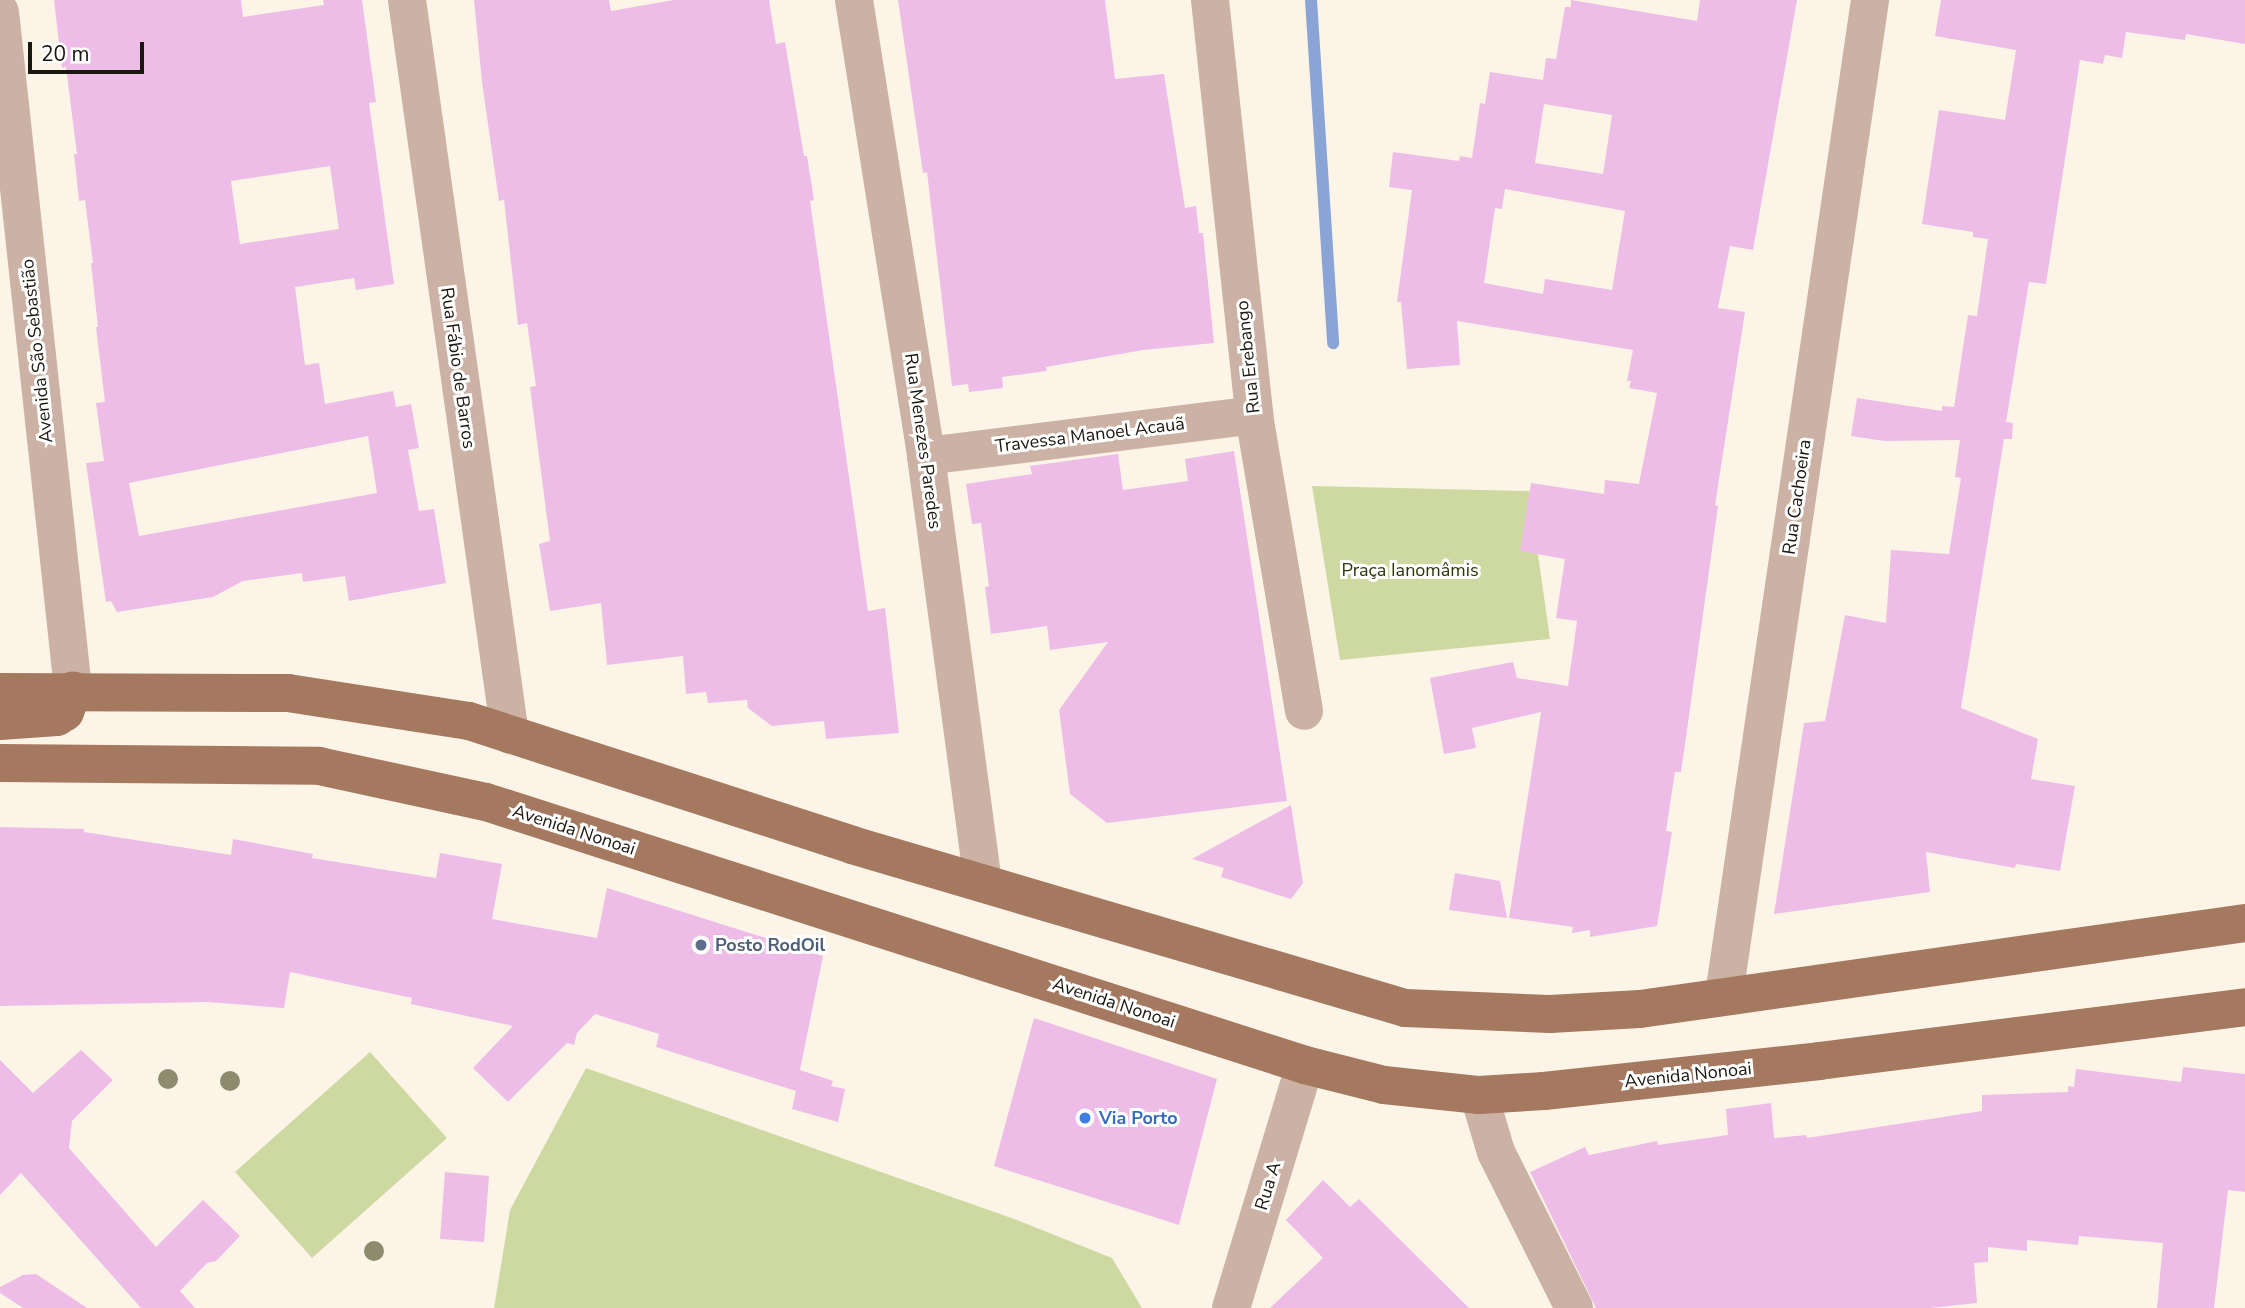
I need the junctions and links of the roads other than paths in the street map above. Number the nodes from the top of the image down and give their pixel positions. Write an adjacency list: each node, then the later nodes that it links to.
1 (407, 0): 13 (street, Rua Fábio de Barros)
2 (854, 0): 8 (street, Rua Menezes Paredes)
3 (1210, 0): 7 (street, Rua Erebango)
4 (1870, 0): 17 (street, Rua Cachoeira)
5 (0, 12): 6 (street, Avenida São Sebastião)
6 (7, 140): 9 (street, Avenida São Sebastião)
7 (1254, 415): 8 (street, Travessa Manoel Acauã); 11 (street, Rua Erebango)
8 (926, 456): 15 (street, Rua Menezes Paredes)
9 (73, 690): 10 (main road); 12 (main road); 13 (main road)
10 (0, 692)
11 (1304, 712)
12 (0, 721)
13 (510, 735): 15 (main road)
14 (0, 763): 19 (main road, Avenida Nonoai)
15 (983, 883): 17 (main road)
16 (2245, 923): 17 (main road)
17 (1724, 995)
18 (2245, 1006): 20 (main road, Avenida Nonoai)
19 (1305, 1065): 20 (main road, Avenida Nonoai); 21 (street, Rua A)
20 (1479, 1095): 22 (street)
21 (1231, 1308)
22 (1574, 1308)

